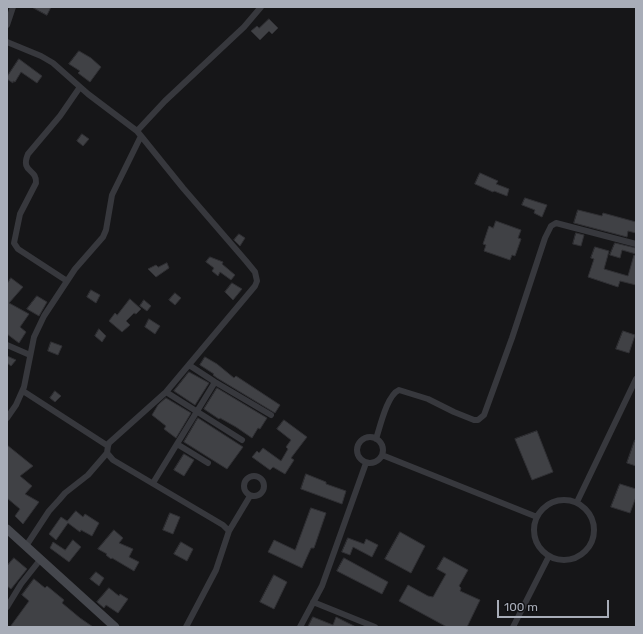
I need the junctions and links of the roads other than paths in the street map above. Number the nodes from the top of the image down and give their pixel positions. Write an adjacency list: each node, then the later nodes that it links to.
1 (13, 7): 3 (street)
2 (261, 7): 6 (street)
3 (7, 25)
4 (7, 42): 5 (street)
5 (80, 87): 6 (street); 9 (street)
6 (137, 130): 7 (street)
7 (141, 136): 9 (street); 12 (street)
8 (636, 244): 20 (street)
9 (67, 281): 11 (street)
10 (7, 345): 11 (street)
11 (30, 355): 15 (street)
12 (189, 365): 14 (street); 16 (street)
13 (636, 379): 30 (street)
14 (215, 382): 17 (street); 18 (street)
15 (23, 391): 19 (street); 23 (street)
16 (166, 392): 17 (street); 23 (street)
17 (196, 411): 21 (street); 22 (street)
18 (271, 415)
19 (7, 418)
20 (376, 438): 25 (street); 27 (street)
21 (242, 440)
22 (177, 444): 26 (street); 28 (street)
23 (108, 446): 24 (street)
24 (107, 453): 28 (street); 34 (street)
25 (382, 455): 27 (street); 31 (street)
26 (208, 463)
27 (366, 463): 37 (street)
28 (152, 483): 33 (street)
29 (250, 496): 33 (street)
30 (577, 502): 31 (street); 35 (street)
31 (537, 516): 35 (street)
32 (7, 529): 34 (main road)
33 (229, 530): 40 (street)
34 (26, 546): 36 (main road)
35 (549, 556): 43 (street)
36 (40, 560): 38 (street); 39 (main road)
37 (313, 602): 41 (street); 42 (street)
38 (7, 608)
39 (115, 627)
40 (186, 627)
41 (300, 627)
42 (375, 627)
43 (513, 627)

